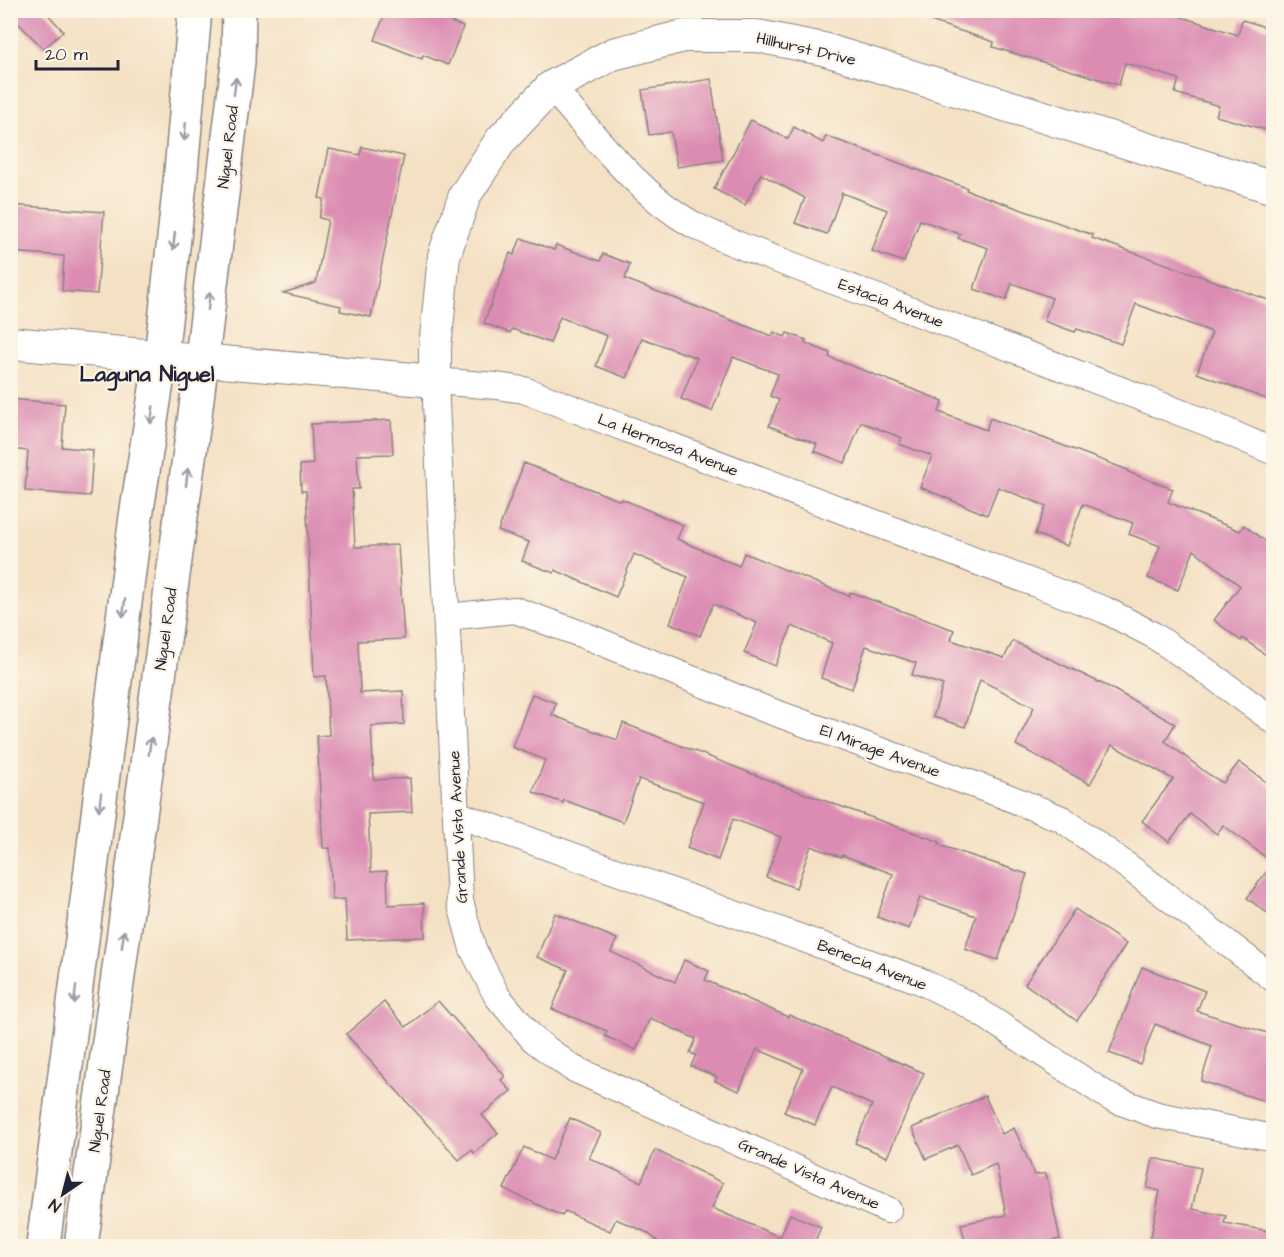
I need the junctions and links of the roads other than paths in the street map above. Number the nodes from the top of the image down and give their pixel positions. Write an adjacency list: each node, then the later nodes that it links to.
1 (195, 10): 6 (main road, one-way to 6)
2 (239, 10): 7 (main road, Niguel Road, one-way to 2)
3 (551, 87): 4 (street, Hillhurst Drive); 8 (street, Hillhurst Drive); 9 (street, Estacia Avenue)
4 (1274, 188)
5 (10, 343): 6 (street, La Hermosa Avenue)
6 (161, 357): 7 (street, La Hermosa Avenue); 16 (main road, one-way to 16)
7 (202, 359): 8 (street, La Hermosa Avenue); 17 (main road, Niguel Road, one-way to 7)
8 (435, 381): 10 (street, Grande Vista Avenue); 11 (street, La Hermosa Avenue)
9 (1274, 452)
10 (447, 617): 12 (street, Grande Vista Avenue); 13 (street, El Mirage Avenue)
11 (1274, 721)
12 (456, 814): 14 (street, Benecia Avenue); 15 (street, Grande Vista Avenue)
13 (1274, 979)
14 (1274, 1138)
15 (888, 1210)
16 (43, 1246)
17 (81, 1246)

